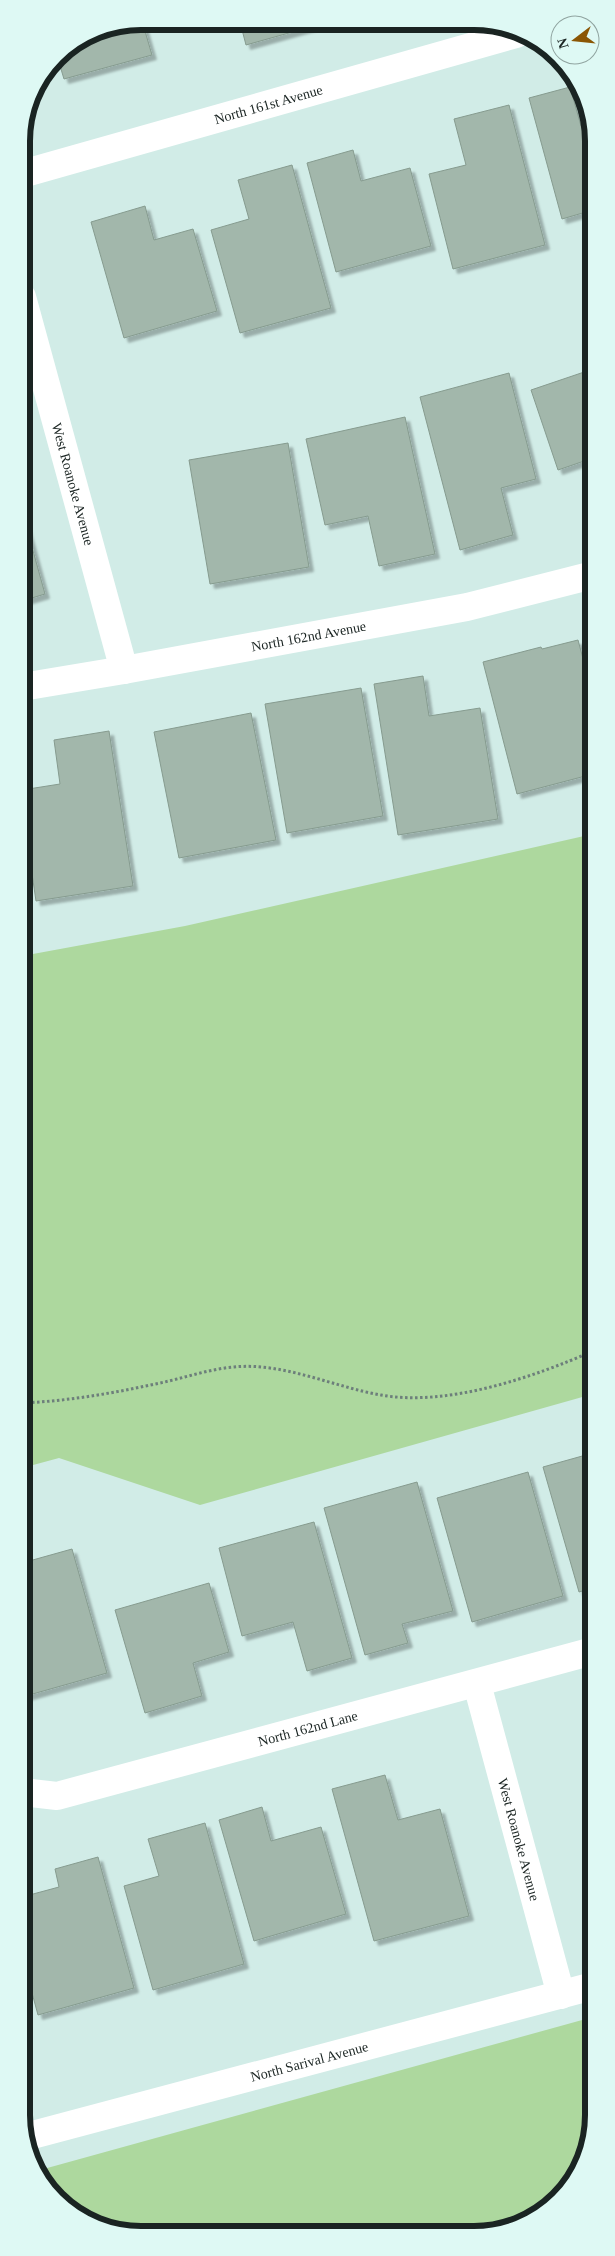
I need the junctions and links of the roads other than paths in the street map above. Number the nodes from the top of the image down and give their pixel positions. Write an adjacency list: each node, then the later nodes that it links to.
1 (509, 36): 2 (street, North 161st Avenue)
2 (30, 172)
3 (30, 326): 5 (street, West Roanoke Avenue)
4 (585, 577): 5 (street, North 162nd Avenue)
5 (124, 670): 6 (street, North 162nd Avenue)
6 (30, 686)
7 (585, 1653): 8 (street, North 162nd Lane)
8 (477, 1684): 9 (street, North 162nd Lane); 11 (street, West Roanoke Avenue)
9 (30, 1793)
10 (585, 1989): 11 (street, North Sarival Avenue)
11 (561, 1996): 12 (street, North Sarival Avenue)
12 (32, 2135)

